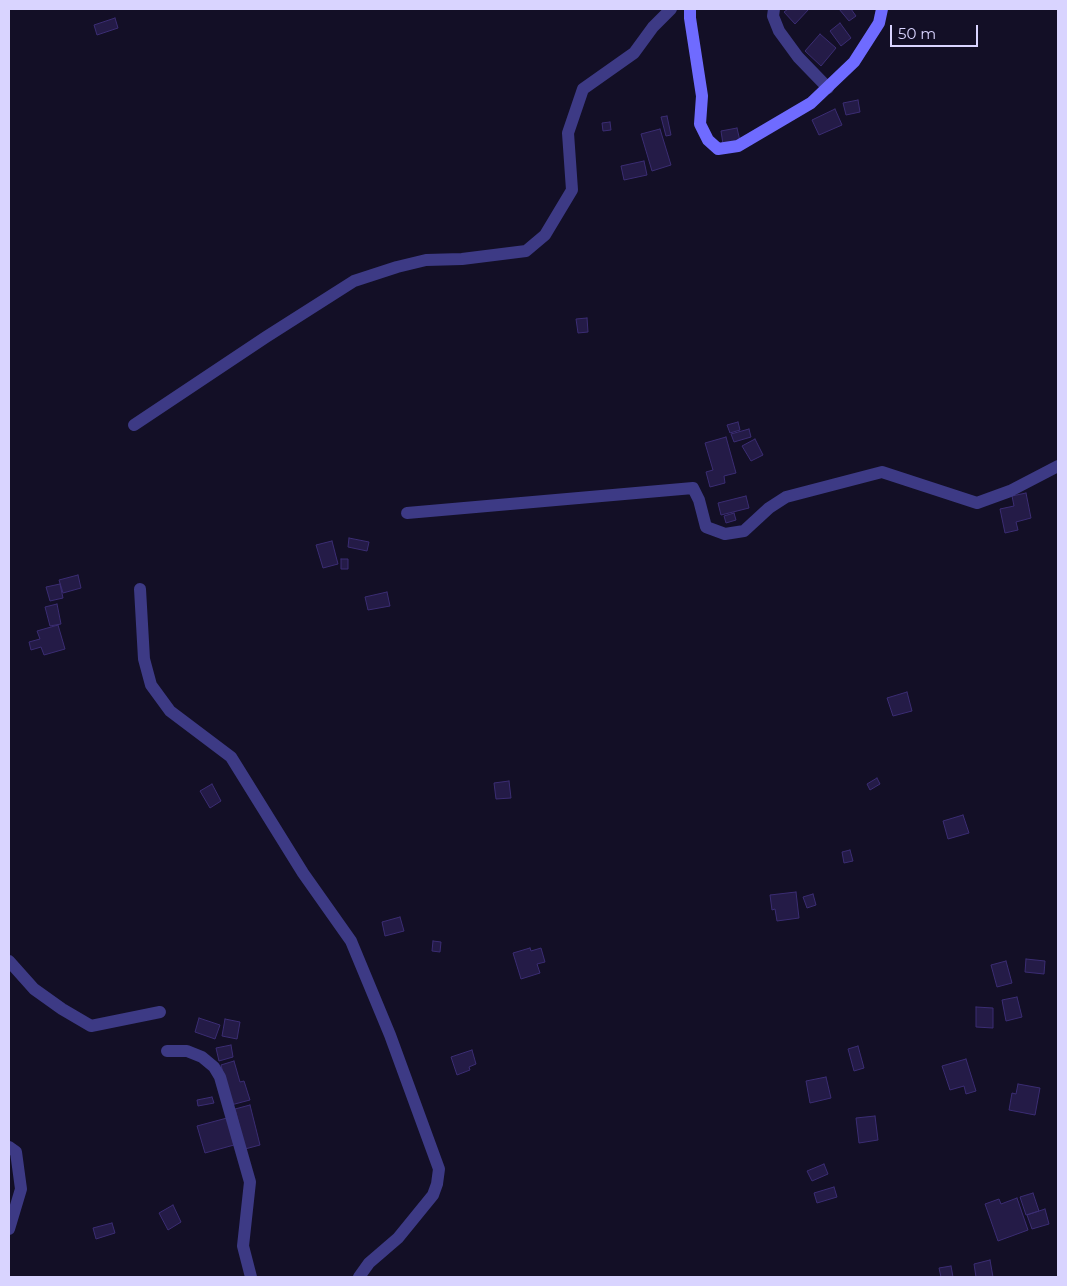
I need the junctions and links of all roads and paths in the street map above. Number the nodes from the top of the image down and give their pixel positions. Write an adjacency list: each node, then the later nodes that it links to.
1 (671, 9): 6 (street)
2 (690, 9): 5 (main road)
3 (774, 9): 5 (street)
4 (882, 9): 5 (main road)
5 (828, 88)
6 (134, 425)
7 (1058, 466): 8 (street)
8 (407, 513)
9 (140, 589): 16 (street)
10 (9, 961): 11 (street)
11 (160, 1012)
12 (167, 1051): 15 (street)
13 (9, 1147): 14 (street)
14 (9, 1229)
15 (251, 1277)
16 (359, 1277)

